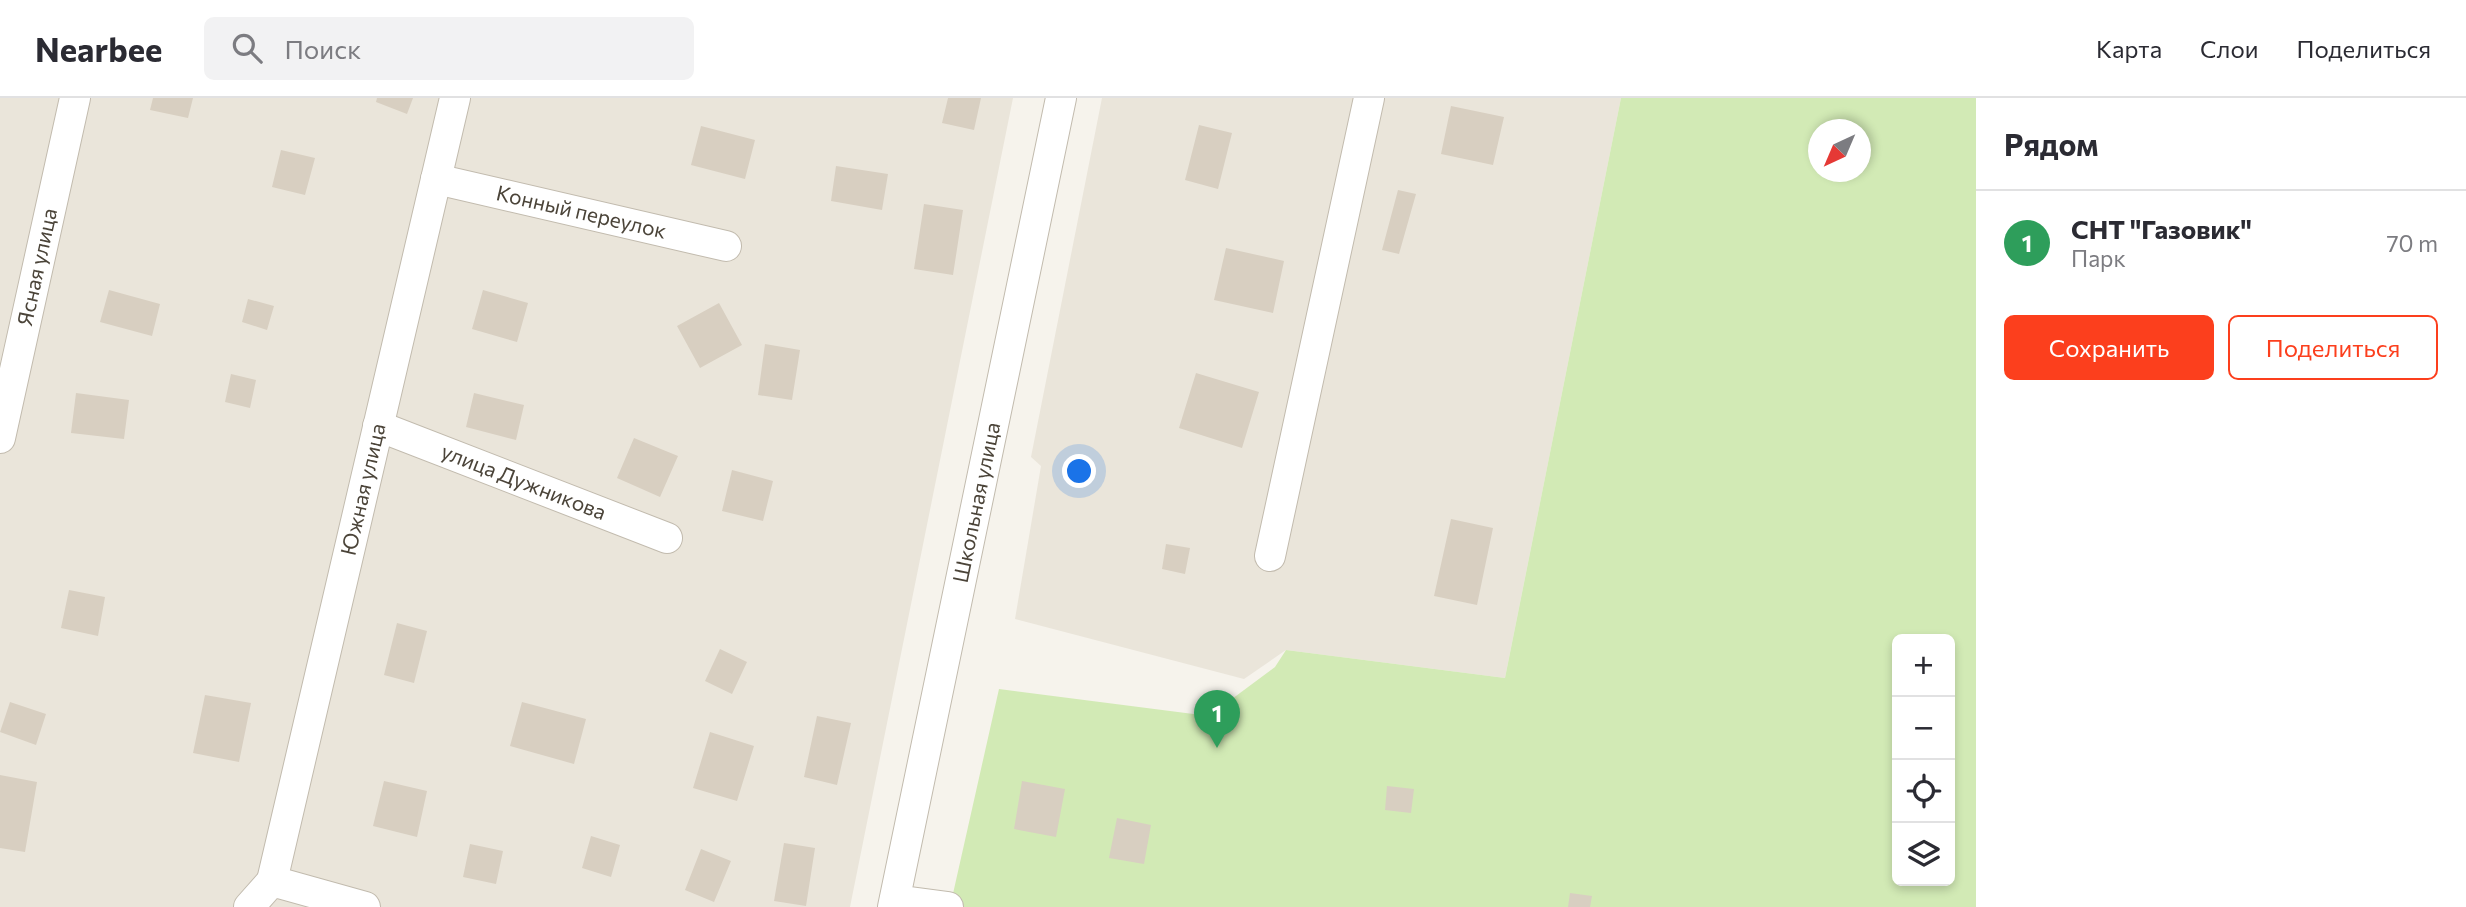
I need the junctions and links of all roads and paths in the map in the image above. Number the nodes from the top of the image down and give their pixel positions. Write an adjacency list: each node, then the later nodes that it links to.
1 (75, 98): 8 (street, Ясная улица)
2 (455, 98): 5 (street, Южная улица)
3 (1061, 98): 12 (street, Школьная улица)
4 (1369, 98): 10 (street)
5 (436, 179): 6 (street, Конный переулок); 7 (street, Южная улица)
6 (726, 246)
7 (378, 426): 9 (street, улица Дужникова); 11 (street, Южная улица)
8 (0, 438)
9 (667, 538)
10 (1270, 556)
11 (272, 881): 13 (street); 14 (street)
12 (894, 904): 15 (street)
13 (249, 907)
14 (365, 907)
15 (948, 907)

